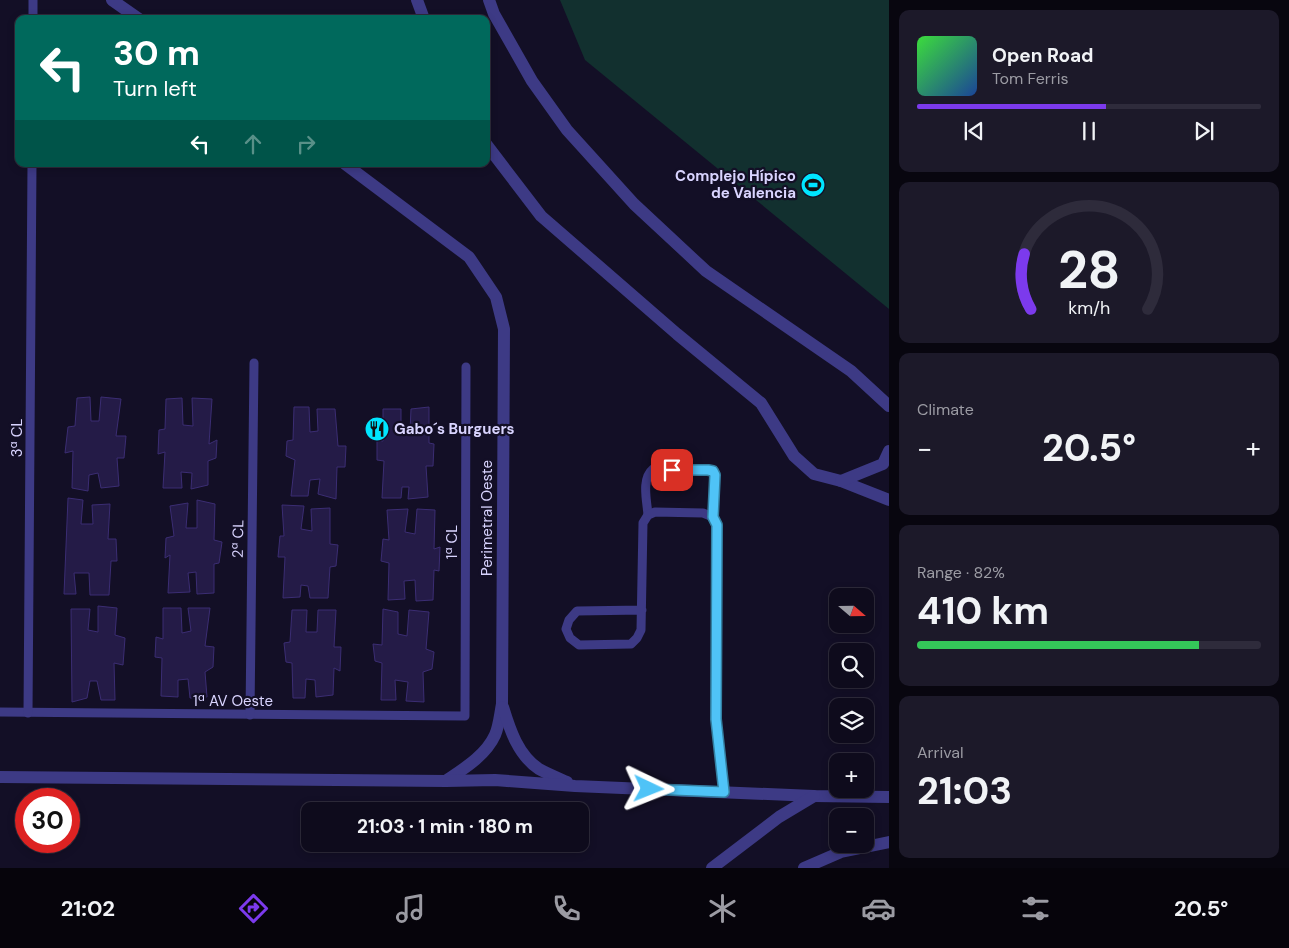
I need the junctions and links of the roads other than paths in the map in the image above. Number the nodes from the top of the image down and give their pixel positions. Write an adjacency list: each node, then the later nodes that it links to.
1 (33, 0): 5 (lane)
2 (112, 0): 6 (street)
3 (417, 0): 7 (street)
4 (489, 0): 13 (street)
5 (33, 15)
6 (133, 15)
7 (423, 15)
8 (490, 149): 15 (street)
9 (32, 167): 22 (lane, 3ª CL)
10 (349, 167): 20 (street, Perimetral Oeste)
11 (254, 364): 23 (lane, 2ª CL)
12 (466, 367): 24 (lane, 1ª CL)
13 (889, 406)
14 (889, 451): 15 (street)
15 (841, 480): 16 (street)
16 (889, 500)
17 (648, 515): 18 (lane); 18 (lane); 19 (lane)
18 (713, 517): 28 (lane)
19 (642, 610): 19 (lane)
20 (502, 704): 26 (street); 27 (street)
21 (0, 712): 22 (lane, 1ª AV Oeste)
22 (28, 713): 23 (lane, 1ª AV Oeste)
23 (250, 715): 24 (lane, 1ª AV Oeste)
24 (465, 716)
25 (0, 777): 26 (street)
26 (446, 781): 27 (street)
27 (575, 786): 28 (street)
28 (724, 792): 29 (street)
29 (814, 796): 30 (street); 32 (street)
30 (889, 796)
31 (889, 842): 33 (street)
32 (712, 868)
33 (804, 868)

